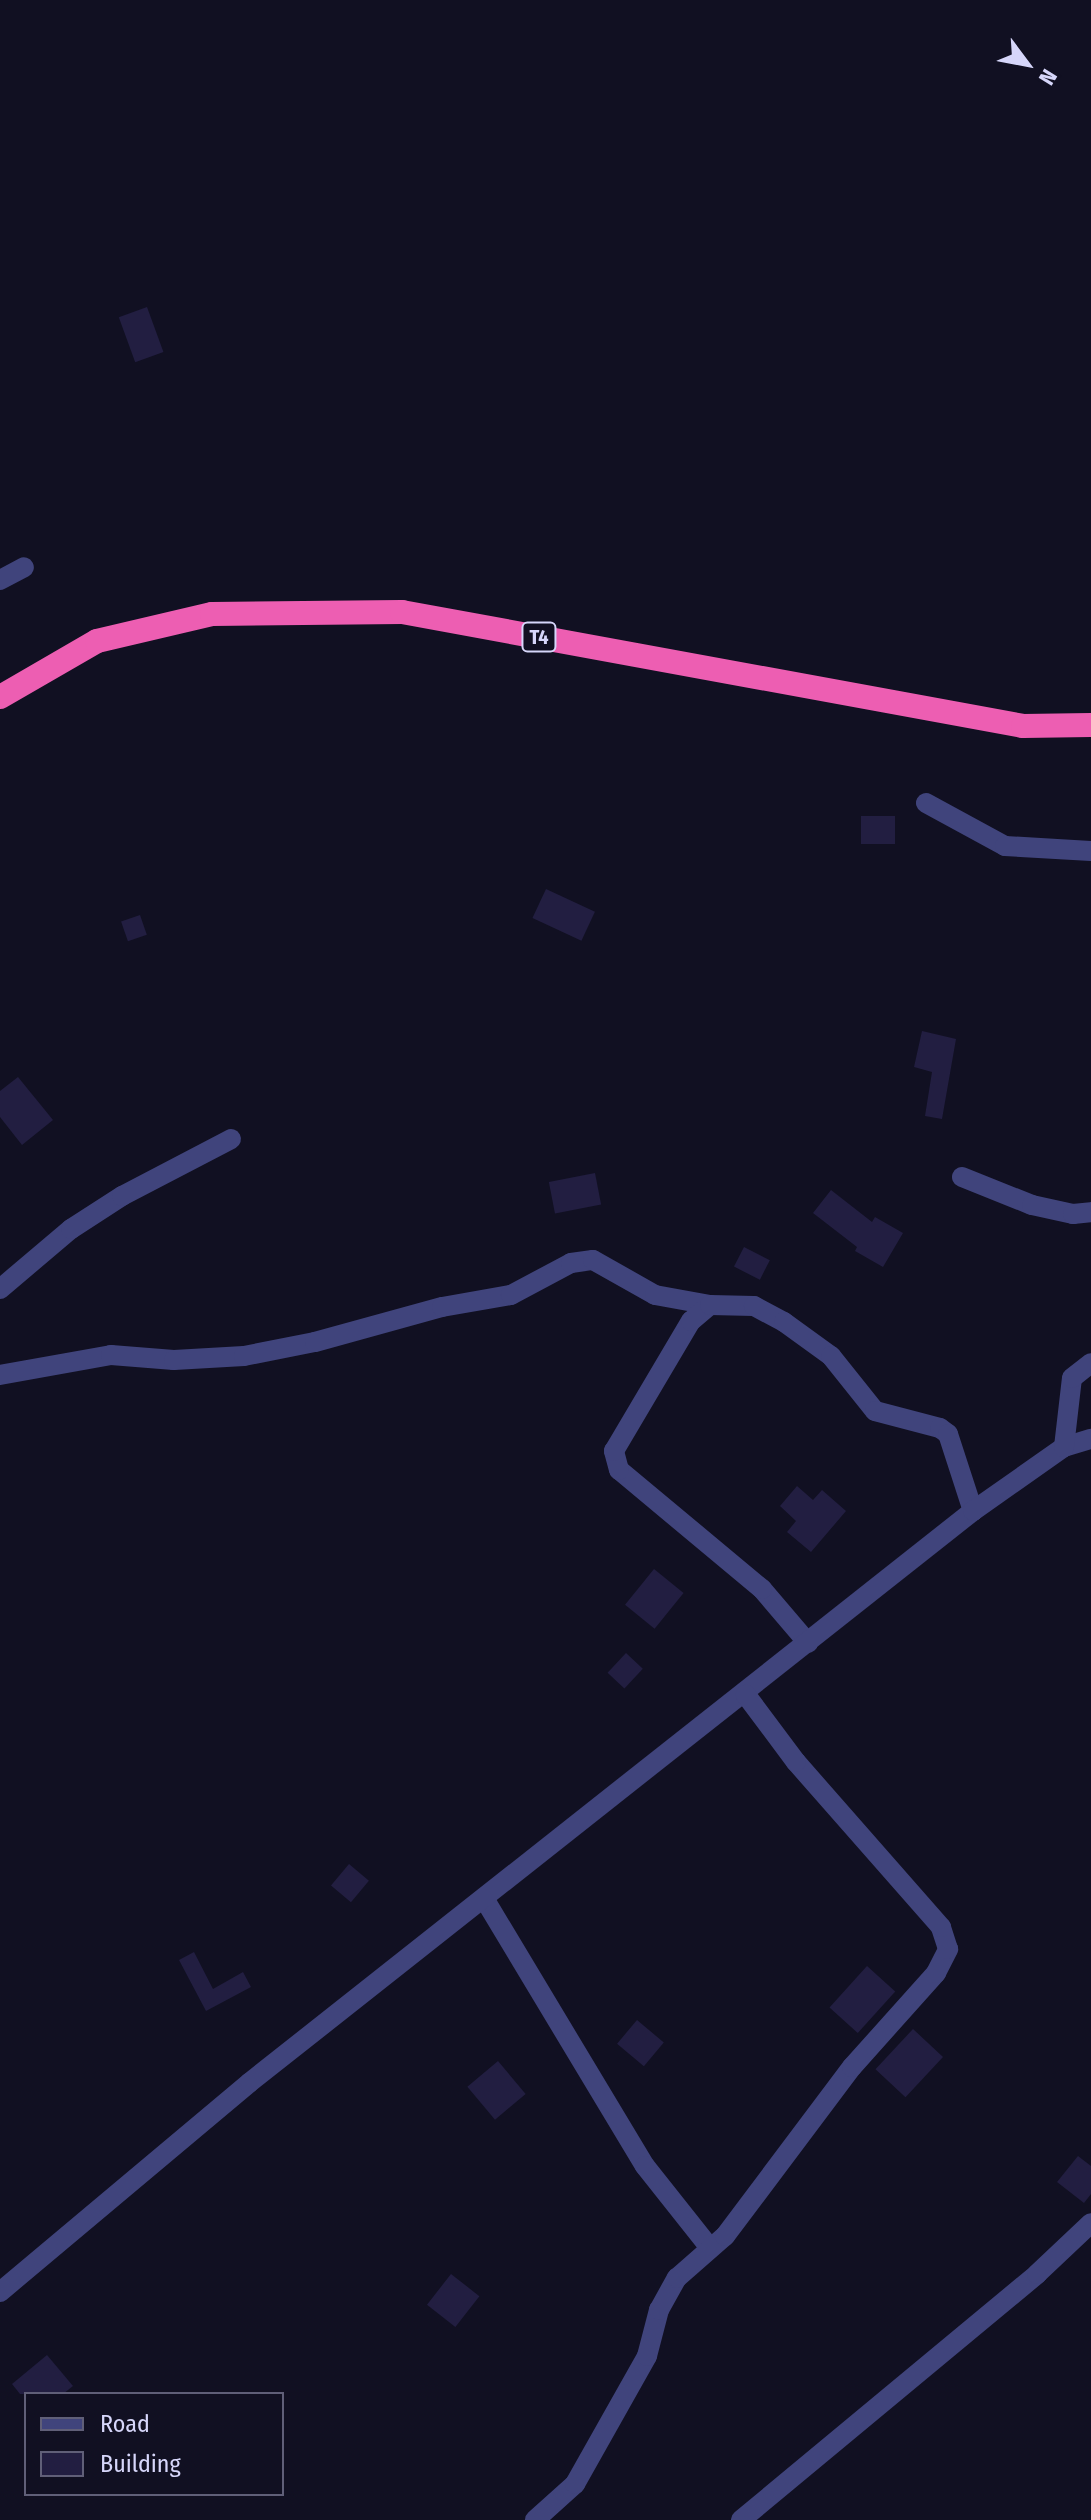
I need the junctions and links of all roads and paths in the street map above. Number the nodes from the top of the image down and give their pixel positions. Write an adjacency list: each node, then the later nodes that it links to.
1 (24, 567): 2 (street)
2 (0, 580)
3 (0, 697): 4 (highway, T4)
4 (1091, 725)
5 (926, 803): 6 (street)
6 (1091, 851)
7 (231, 1139): 10 (street)
8 (962, 1177): 9 (street)
9 (1091, 1212)
10 (0, 1289)
11 (710, 1305): 13 (street); 16 (street); 17 (street)
12 (1091, 1363): 15 (street)
13 (0, 1375)
14 (1091, 1439): 15 (street)
15 (1064, 1447): 16 (street)
16 (973, 1511): 17 (street)
17 (808, 1643): 18 (street)
18 (746, 1695): 19 (street); 21 (street)
19 (485, 1900): 21 (street); 22 (street)
20 (1091, 2223): 24 (street)
21 (710, 2248): 23 (street)
22 (0, 2292)
23 (535, 2520)
24 (741, 2520)

